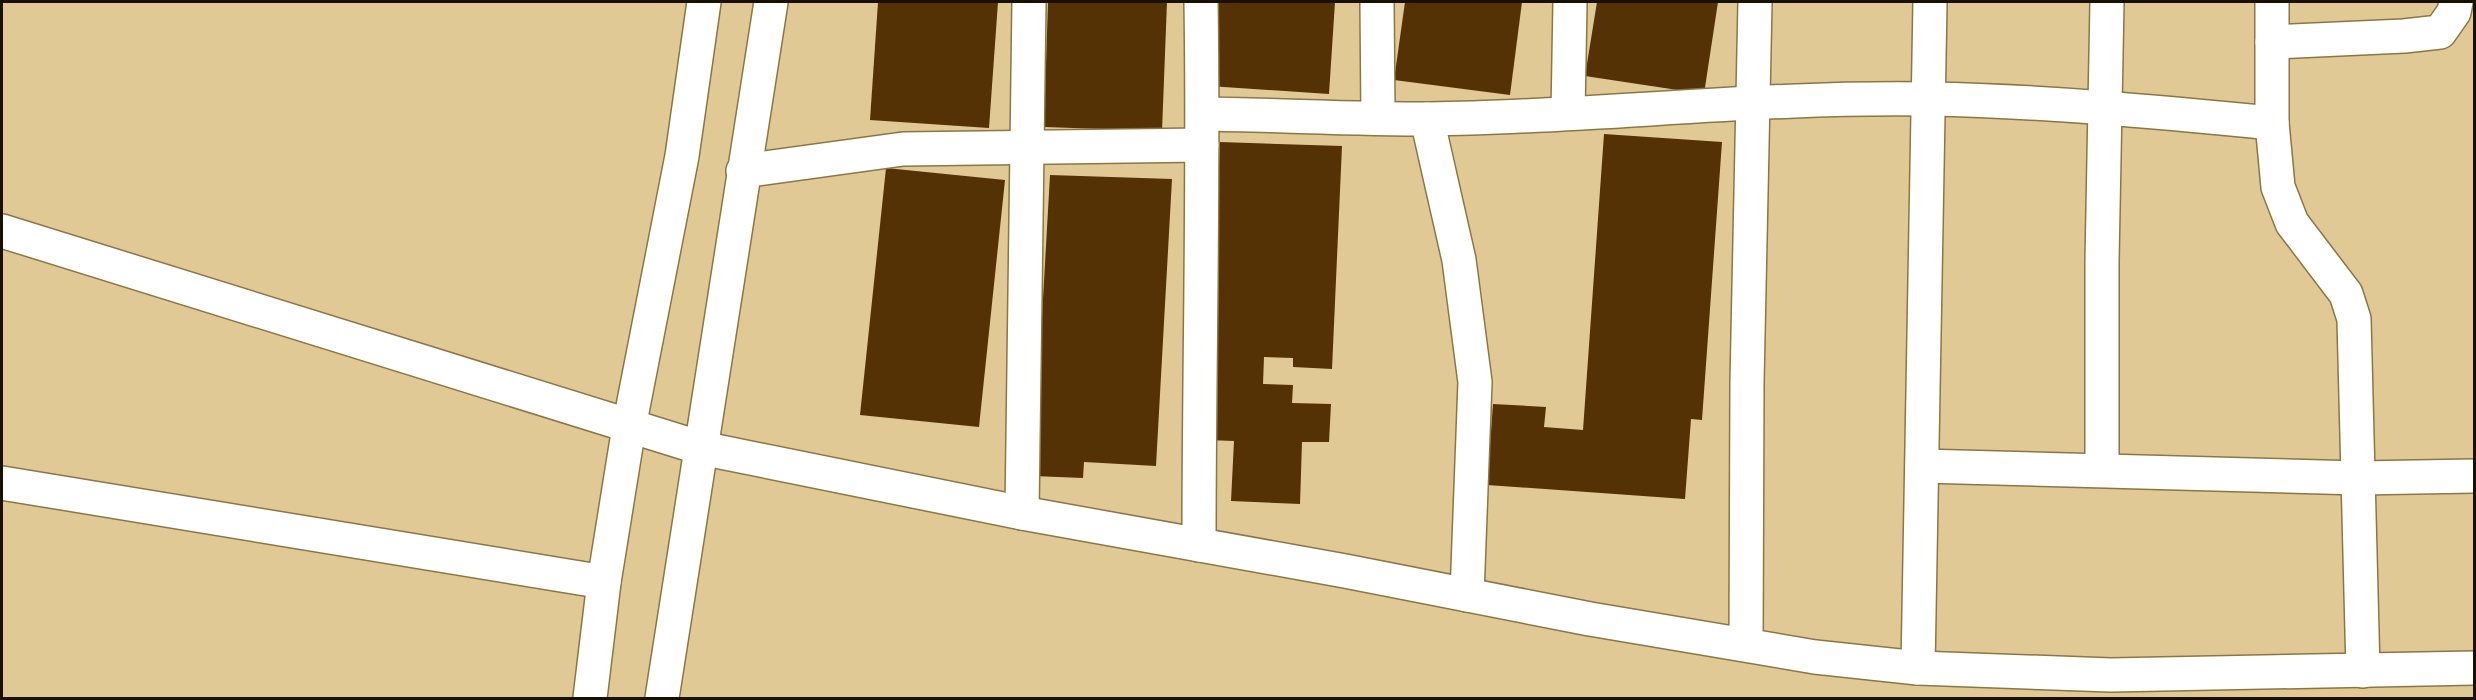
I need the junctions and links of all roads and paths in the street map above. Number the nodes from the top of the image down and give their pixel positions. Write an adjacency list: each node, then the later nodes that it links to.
1 (704, 2): 24 (street)
2 (771, 2): 22 (street)
3 (1029, 2): 21 (street)
4 (1201, 2): 20 (street)
5 (1377, 2): 17 (street)
6 (1570, 2): 16 (street)
7 (1755, 2): 14 (street)
8 (1930, 2): 13 (street)
9 (2107, 2): 15 (street)
10 (2272, 2): 12 (street)
11 (2456, 2): 12 (street)
12 (2272, 42): 19 (street)
13 (1928, 99): 14 (street); 15 (street); 26 (street)
14 (1753, 102): 16 (street); 35 (street)
15 (2106, 107): 19 (street); 27 (street)
16 (1568, 113): 18 (street)
17 (1378, 117): 18 (street); 20 (street)
18 (1427, 119): 34 (street)
19 (2272, 123): 29 (street)
20 (1203, 129): 21 (street); 32 (street)
21 (1028, 148): 22 (street); 31 (street)
22 (743, 171): 25 (street)
23 (2, 231): 24 (street)
24 (629, 427): 25 (street); 33 (street)
25 (701, 448): 31 (street); 40 (street)
26 (1922, 466): 27 (street); 36 (street)
27 (2102, 469): 29 (street)
28 (2475, 476): 29 (street)
29 (2359, 478): 38 (street)
30 (2, 483): 33 (street)
31 (1022, 513): 32 (street)
32 (1199, 546): 34 (street)
33 (604, 582): 39 (street)
34 (1467, 595): 35 (street)
35 (1746, 644): 36 (street)
36 (1918, 668): 38 (street)
37 (2475, 668): 38 (street)
38 (2363, 671)
39 (590, 699)
40 (662, 699)

